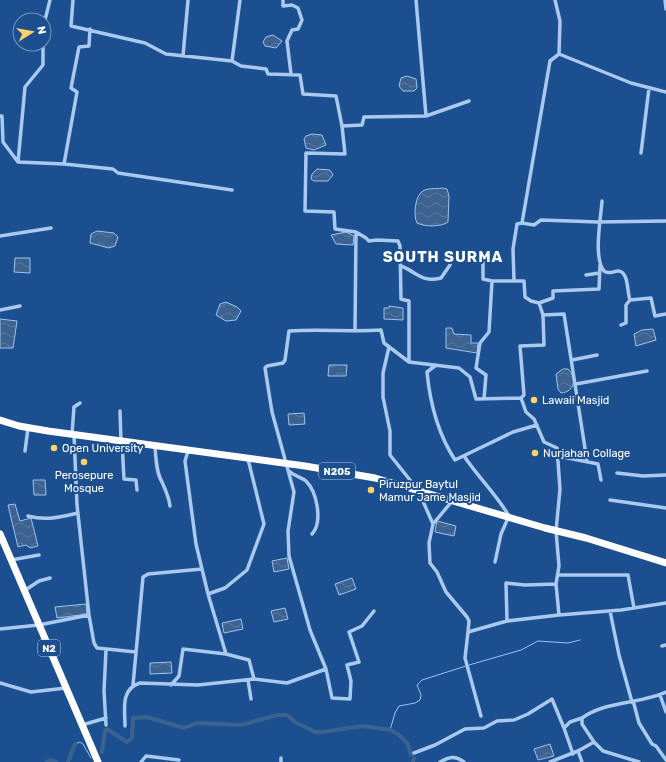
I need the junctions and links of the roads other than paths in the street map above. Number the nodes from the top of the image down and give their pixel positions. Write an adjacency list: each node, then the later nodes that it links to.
1 (50, 0): 10 (street)
2 (73, 0): 11 (street)
3 (188, 0): 14 (street)
4 (240, 0): 15 (street)
5 (283, 0): 16 (street)
6 (416, 0): 21 (street)
7 (555, 0): 13 (street)
8 (664, 0): 9 (street)
9 (666, 8)
10 (47, 12)
11 (90, 29): 14 (street); 25 (street)
12 (43, 52): 24 (street)
13 (560, 54): 17 (street); 30 (street)
14 (183, 56): 15 (street)
15 (232, 61): 16 (street)
16 (291, 74): 22 (street)
17 (649, 88): 18 (street); 23 (street)
18 (666, 92)
19 (469, 101): 21 (street)
20 (0, 116): 24 (street)
21 (426, 116): 22 (street)
22 (342, 126): 32 (street)
23 (641, 153)
24 (18, 162): 25 (street)
25 (64, 164): 26 (street)
26 (232, 190)
27 (602, 201): 29 (street)
28 (666, 221): 29 (street)
29 (601, 222): 30 (street); 34 (street)
30 (522, 223): 39 (street)
31 (50, 228): 33 (street)
32 (356, 232): 35 (street); 47 (street)
33 (0, 236)
34 (601, 264): 36 (street); 40 (street)
35 (401, 266): 38 (street); 51 (street)
36 (599, 273): 37 (street); 41 (street)
37 (586, 275)
38 (492, 280): 39 (street); 56 (street)
39 (514, 280): 41 (street)
40 (630, 300): 44 (street); 46 (street)
41 (539, 303): 45 (street)
42 (20, 306): 43 (street)
43 (0, 310)
44 (666, 314)
45 (543, 315): 50 (street); 55 (street)
46 (620, 325)
47 (355, 331): 48 (street); 71 (street)
48 (389, 347): 51 (street); 76 (street)
49 (596, 355): 50 (street)
50 (572, 360): 54 (street)
51 (409, 362): 52 (street)
52 (436, 365): 56 (street); 67 (street)
53 (647, 371): 54 (street)
54 (576, 384): 70 (street)
55 (521, 398): 56 (street); 60 (street)
56 (484, 399)
57 (80, 403): 62 (street)
58 (120, 411): 63 (street)
59 (0, 420): 61 (highway, N205)
60 (536, 425): 67 (street); 68 (street)
61 (28, 428): 62 (highway, N205); 65 (street)
62 (73, 435): 63 (highway, N205); 81 (street)
63 (122, 442): 64 (highway, N205); 75 (street)
64 (155, 446): 66 (highway, N205); 79 (street)
65 (25, 451)
66 (188, 451): 69 (highway, N205); 92 (street)
67 (464, 456): 83 (street)
68 (558, 458): 70 (street); 85 (street)
69 (248, 459): 71 (highway, N205); 97 (street)
70 (587, 461): 74 (street)
71 (288, 467): 76 (highway, N205); 87 (street); 111 (street)
72 (617, 473): 73 (street)
73 (666, 475)
74 (601, 480)
75 (137, 490)
76 (418, 490): 77 (highway, N205); 84 (street)
77 (453, 500): 83 (highway, N205); 84 (street)
78 (610, 500): 80 (street)
79 (170, 506)
80 (666, 508)
81 (78, 513): 82 (street); 103 (street)
82 (28, 516)
83 (509, 516): 85 (highway, N205); 90 (street)
84 (433, 524): 107 (street)
85 (556, 530): 91 (highway, N205); 93 (street)
86 (0, 534): 89 (highway, N2)
87 (312, 534)
88 (39, 555): 89 (street)
89 (11, 560): 96 (highway, N2)
90 (495, 562)
91 (666, 564)
92 (202, 569): 97 (street); 109 (street)
93 (558, 575): 95 (street); 99 (street)
94 (50, 578): 96 (street)
95 (556, 584): 102 (street); 104 (street)
96 (24, 591): 105 (highway, N2)
97 (208, 594): 110 (street)
98 (666, 603): 99 (street)
99 (634, 608): 101 (street)
100 (374, 611): 111 (street)
101 (610, 611): 102 (street); 121 (street)
102 (559, 615): 104 (street)
103 (89, 616): 105 (street); 108 (street)
104 (507, 622): 107 (street)
105 (39, 625): 106 (street); 117 (highway, N2)
106 (0, 629)
107 (468, 632): 123 (street)
108 (106, 650): 109 (street); 124 (street)
109 (136, 652): 115 (street)
110 (226, 654): 112 (street); 116 (street)
111 (326, 669): 112 (street)
112 (254, 679): 113 (street)
113 (248, 680): 116 (street); 120 (street)
114 (0, 683): 117 (street)
115 (133, 685): 116 (street); 128 (street)
116 (171, 685)
117 (66, 688): 126 (highway, N2)
118 (666, 692): 119 (street)
119 (660, 695): 121 (street); 122 (street)
120 (251, 699)
121 (632, 702): 125 (street); 135 (street)
122 (666, 712)
123 (481, 716)
124 (106, 718): 126 (street); 127 (street)
125 (582, 718): 129 (street); 130 (street)
126 (82, 725): 136 (highway, N2)
127 (106, 726)
128 (125, 726)
129 (564, 728): 132 (street); 133 (street)
130 (594, 742): 131 (street); 142 (street)
131 (578, 751): 133 (street); 141 (street)
132 (414, 753)
133 (573, 754): 140 (street)
134 (179, 760): 137 (street)
135 (666, 761)
136 (98, 762)
137 (141, 762)
138 (440, 762): 139 (street)
139 (464, 762)
140 (550, 762)
141 (582, 762)
142 (639, 762)

